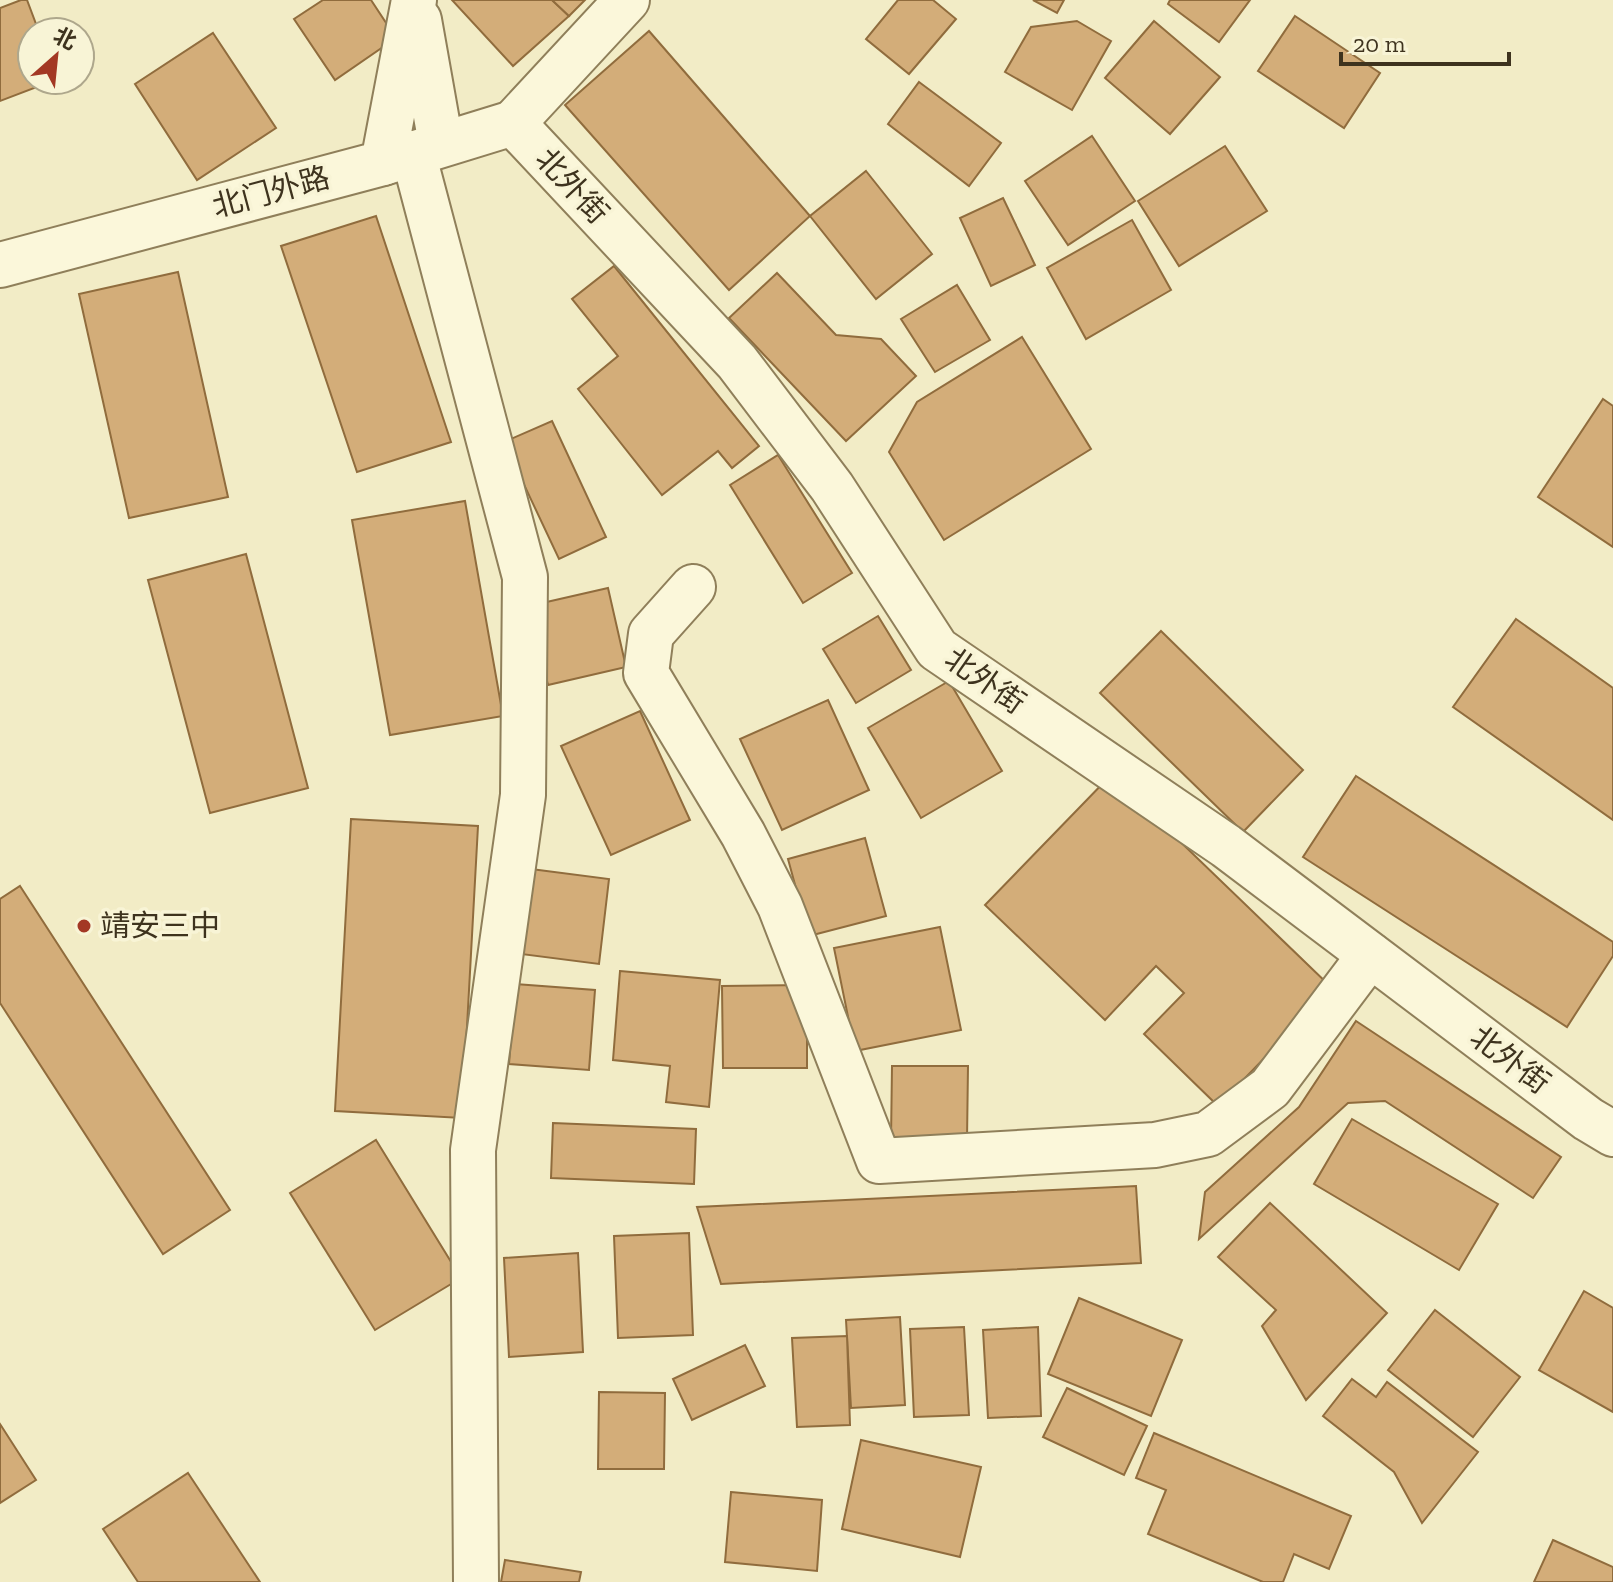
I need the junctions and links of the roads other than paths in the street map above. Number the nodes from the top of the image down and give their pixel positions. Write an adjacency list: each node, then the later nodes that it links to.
1 (415, 0): 4 (street); 4 (street)
2 (627, 0): 3 (street)
3 (513, 123): 4 (street, 北外街); 7 (street, 北外街)
4 (412, 153): 5 (street, 北门外路); 9 (street)
5 (0, 265)
6 (693, 587): 7 (street)
7 (1370, 955): 8 (street, 北外街)
8 (1613, 1134)
9 (476, 1582)

